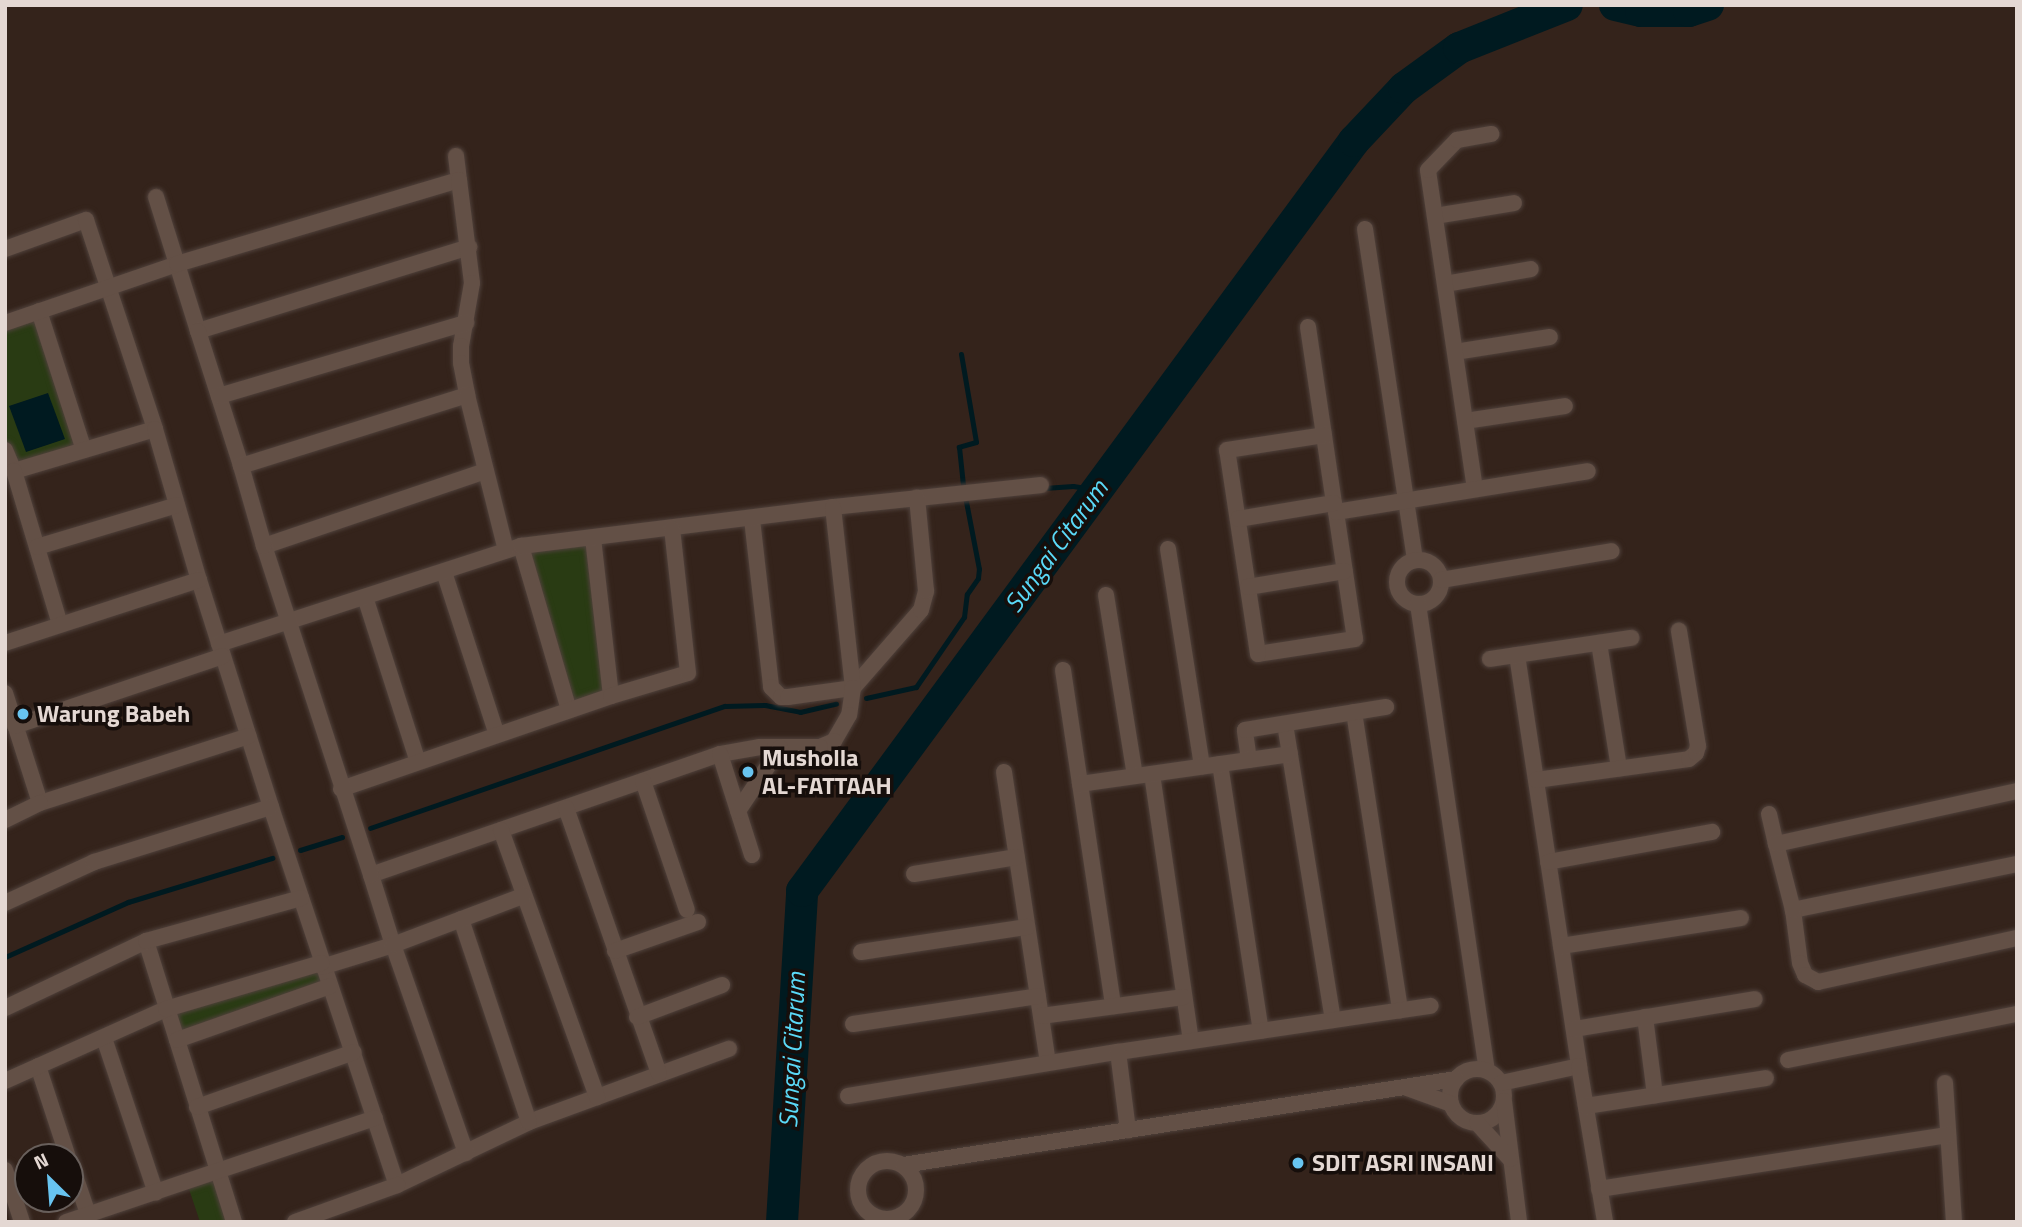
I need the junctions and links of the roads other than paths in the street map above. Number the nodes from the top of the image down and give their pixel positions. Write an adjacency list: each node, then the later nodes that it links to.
1 (1491, 134): 6 (street)
2 (456, 156): 3 (street)
3 (459, 180): 8 (street); 10 (street)
4 (156, 197): 10 (street)
5 (1514, 203): 6 (street)
6 (1435, 216): 12 (street)
7 (1365, 229): 36 (street)
8 (469, 247): 16 (street); 18 (street)
9 (5, 249): 13 (street)
10 (177, 264): 13 (street); 18 (street)
11 (1531, 269): 12 (street)
12 (1445, 284): 20 (street)
13 (108, 286): 14 (street); 25 (street)
14 (39, 311): 15 (street); 28 (street)
15 (5, 323)
16 (466, 323): 21 (street); 22 (street)
17 (1308, 327): 26 (street)
18 (198, 331): 22 (street)
19 (1550, 337): 20 (street)
20 (1455, 352): 24 (street)
21 (467, 395): 29 (street); 31 (street)
22 (219, 396): 29 (street)
23 (1565, 406): 24 (street)
24 (1465, 421): 34 (street)
25 (155, 429): 28 (street); 37 (street)
26 (1324, 435): 39 (street); 41 (street)
27 (5, 450): 30 (street)
28 (84, 450): 30 (street)
29 (241, 467): 44 (street)
30 (14, 471): 45 (street)
31 (486, 471): 44 (street); 46 (street)
32 (1588, 471): 34 (street)
33 (1041, 485): 35 (street)
34 (1475, 489): 36 (street)
35 (917, 497): 38 (street); 68 (street)
36 (1406, 500): 39 (street); 49 (street)
37 (177, 505): 45 (street); 52 (street)
38 (833, 507): 40 (street); 68 (street)
39 (1335, 507): 41 (street); 50 (street)
40 (752, 519): 42 (street); 68 (street)
41 (1238, 519): 54 (street)
42 (672, 529): 43 (street); 70 (street)
43 (593, 538): 46 (street); 70 (street)
44 (264, 546): 58 (street)
45 (37, 547): 59 (street)
46 (514, 548): 51 (street); 72 (street)
47 (1168, 549): 84 (street)
48 (1612, 551): 53 (street)
49 (1415, 561): 53 (street); 57 (street)
50 (1345, 571): 54 (street); 54 (street)
51 (444, 572): 56 (street); 76 (street)
52 (199, 580): 59 (street); 64 (street)
53 (1441, 580): 57 (street)
54 (1248, 587)
55 (1106, 595): 88 (street)
56 (365, 597): 58 (street); 82 (street)
57 (1418, 604): 151 (street)
58 (288, 621): 64 (street); 92 (street)
59 (60, 624): 62 (street)
60 (1679, 631): 85 (street)
61 (1631, 638): 63 (street)
62 (5, 643)
63 (1600, 643): 65 (street); 85 (street)
64 (221, 650): 75 (street); 77 (street)
65 (1517, 655): 66 (street); 89 (street)
66 (1490, 659)
67 (1063, 670): 91 (street)
68 (853, 688): 78 (street)
69 (5, 693): 75 (street)
70 (611, 696): 72 (street)
71 (1386, 707): 73 (street)
72 (569, 710): 76 (street)
73 (1354, 712): 74 (street); 132 (street)
74 (1285, 724): 80 (street); 81 (street)
75 (15, 726): 94 (street)
76 (497, 735): 82 (street)
77 (249, 736): 94 (street); 95 (street)
78 (780, 748): 79 (street); 97 (street)
79 (720, 754): 90 (street); 97 (street)
80 (1290, 754): 81 (street); 137 (street)
81 (1249, 760): 83 (street)
82 (418, 762): 92 (street)
83 (1220, 764): 84 (street); 140 (street)
84 (1202, 766): 87 (street)
85 (1619, 768): 89 (street)
86 (1004, 772): 104 (street)
87 (1152, 774): 88 (street); 126 (street)
88 (1135, 776): 91 (street)
89 (1536, 780): 105 (street)
90 (643, 781): 96 (street); 120 (street)
91 (1080, 784): 128 (street)
92 (341, 789): 108 (street)
93 (2017, 791): 102 (street)
94 (40, 803): 99 (street)
95 (271, 807): 110 (street); 111 (street)
96 (566, 808): 100 (street); 120 (street)
97 (738, 811): 103 (street)
98 (1769, 814): 102 (street)
99 (5, 820)
100 (500, 831): 108 (street); 109 (street)
101 (1712, 832): 105 (street)
102 (1776, 844): 112 (street)
103 (752, 855)
104 (1017, 857): 107 (street); 115 (street)
105 (1548, 862): 119 (street)
106 (2017, 864): 112 (street)
107 (915, 874)
108 (371, 875): 118 (street)
109 (523, 896): 114 (street); 161 (street)
110 (301, 898): 117 (street); 122 (street)
111 (5, 903)
112 (1793, 910): 116 (street)
113 (1741, 918): 119 (street)
114 (461, 919): 118 (street); 167 (street)
115 (1027, 927): 121 (street); 125 (street)
116 (2017, 938)
117 (146, 942): 130 (street); 131 (street)
118 (393, 945): 122 (street); 172 (street)
119 (1561, 946): 139 (street)
120 (615, 951): 135 (street)
121 (861, 952)
122 (321, 965): 124 (street); 131 (street)
123 (722, 985): 135 (street)
124 (330, 986): 142 (street); 145 (street)
125 (1038, 996): 134 (street); 138 (street)
126 (1184, 997): 128 (street); 143 (street)
127 (1755, 999): 136 (street)
128 (1113, 1006): 134 (street)
129 (1431, 1006): 132 (street)
130 (5, 1008)
131 (166, 1009): 141 (street); 142 (street)
132 (1400, 1010): 137 (street)
133 (2017, 1014): 147 (street)
134 (1041, 1016): 148 (street)
135 (637, 1017): 152 (street)
136 (1645, 1017): 139 (street); 160 (street)
137 (1333, 1020): 140 (street)
138 (853, 1024)
139 (1574, 1029): 150 (street)
140 (1261, 1031): 143 (street)
141 (104, 1038): 149 (street); 179 (street)
142 (177, 1040): 165 (street)
143 (1191, 1041): 146 (street)
144 (729, 1049): 152 (street)
145 (354, 1052): 165 (street); 166 (street)
146 (1118, 1052): 148 (street); 169 (street)
147 (1788, 1060)
148 (1048, 1063): 159 (street)
149 (38, 1066): 155 (street); 171 (street)
150 (1579, 1066): 156 (street); 164 (street)
151 (1487, 1070): 154 (street); 156 (street)
152 (659, 1073): 161 (street)
153 (1766, 1078): 160 (street)
154 (1456, 1079): 158 (street); 163 (street)
155 (5, 1081)
156 (1501, 1083): 162 (street)
157 (1945, 1083): 170 (street)
158 (1405, 1087): 163 (street); 169 (street)
159 (848, 1096)
160 (1655, 1096): 164 (street)
161 (597, 1097): 167 (street)
162 (1504, 1101): 168 (street); 173 (street)
163 (1451, 1104): 168 (street)
164 (1586, 1106): 178 (street)
165 (197, 1107): 176 (street)
166 (375, 1118): 176 (street); 177 (street)
167 (528, 1122): 172 (street)
168 (1477, 1123): 173 (street)
169 (1128, 1130): 174 (street)
170 (1948, 1135): 178 (street); 183 (street)
171 (64, 1143)
172 (466, 1153): 177 (street)
173 (1510, 1159): 188 (street)
174 (903, 1165): 182 (street); 182 (street)
175 (5, 1170): 184 (street)
176 (218, 1170): 179 (street); 186 (street)
177 (397, 1185): 187 (street)
178 (1599, 1189): 189 (street)
179 (156, 1193): 181 (street)
180 (84, 1202): 181 (street)
181 (88, 1214): 185 (street)
182 (887, 1220)
183 (1954, 1220): 190 (street)
184 (22, 1222)
185 (66, 1222)
186 (234, 1222)
187 (295, 1222)
188 (1519, 1222)
189 (1605, 1222)
190 (1937, 1222)

